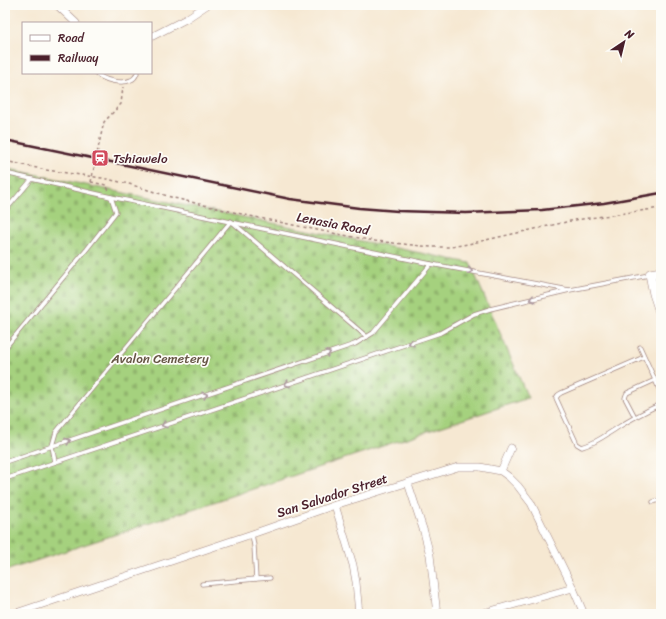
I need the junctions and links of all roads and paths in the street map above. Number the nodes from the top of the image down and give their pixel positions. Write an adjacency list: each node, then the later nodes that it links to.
1 (57, 5): 3 (street)
2 (207, 5): 4 (street)
3 (75, 22)
4 (152, 36)
5 (97, 74): 7 (lane)
6 (137, 74): 7 (lane)
7 (124, 82): 11 (path, bridge)
8 (5, 161): 13 (path, Lenasia Road)
9 (5, 173): 10 (lane)
10 (32, 179): 12 (lane); 14 (lane)
11 (106, 185)
12 (112, 197): 15 (lane); 23 (lane)
13 (661, 208)
14 (5, 211)
15 (231, 221): 16 (lane); 21 (lane); 29 (lane)
16 (431, 264): 19 (lane, one-way to 19); 21 (lane)
17 (661, 272): 18 (street)
18 (650, 274): 19 (lane); 20 (street)
19 (570, 290): 32 (lane, one-way to 32)
20 (661, 315)
21 (367, 337): 29 (lane, one-way to 21)
22 (640, 347): 24 (lane)
23 (5, 348)
24 (644, 357): 25 (lane); 28 (lane)
25 (655, 380): 26 (lane); 28 (lane)
26 (661, 393)
27 (661, 404): 28 (lane)
28 (635, 417)
29 (52, 446): 31 (lane); 32 (lane)
30 (511, 448): 33 (street)
31 (5, 462)
32 (56, 462): 34 (lane)
33 (502, 471): 35 (street, San Salvador Street); 43 (street)
34 (5, 479)
35 (408, 483): 38 (street, San Salvador Street); 46 (street)
36 (661, 499): 37 (lane)
37 (653, 502)
38 (335, 505): 39 (street, San Salvador Street); 45 (street)
39 (252, 534): 41 (lane); 44 (street, San Salvador Street)
40 (270, 578): 41 (lane)
41 (256, 579): 42 (lane)
42 (202, 584)
43 (573, 588): 47 (street); 48 (street)
44 (13, 614)
45 (359, 614)
46 (437, 614)
47 (480, 614)
48 (584, 614)

